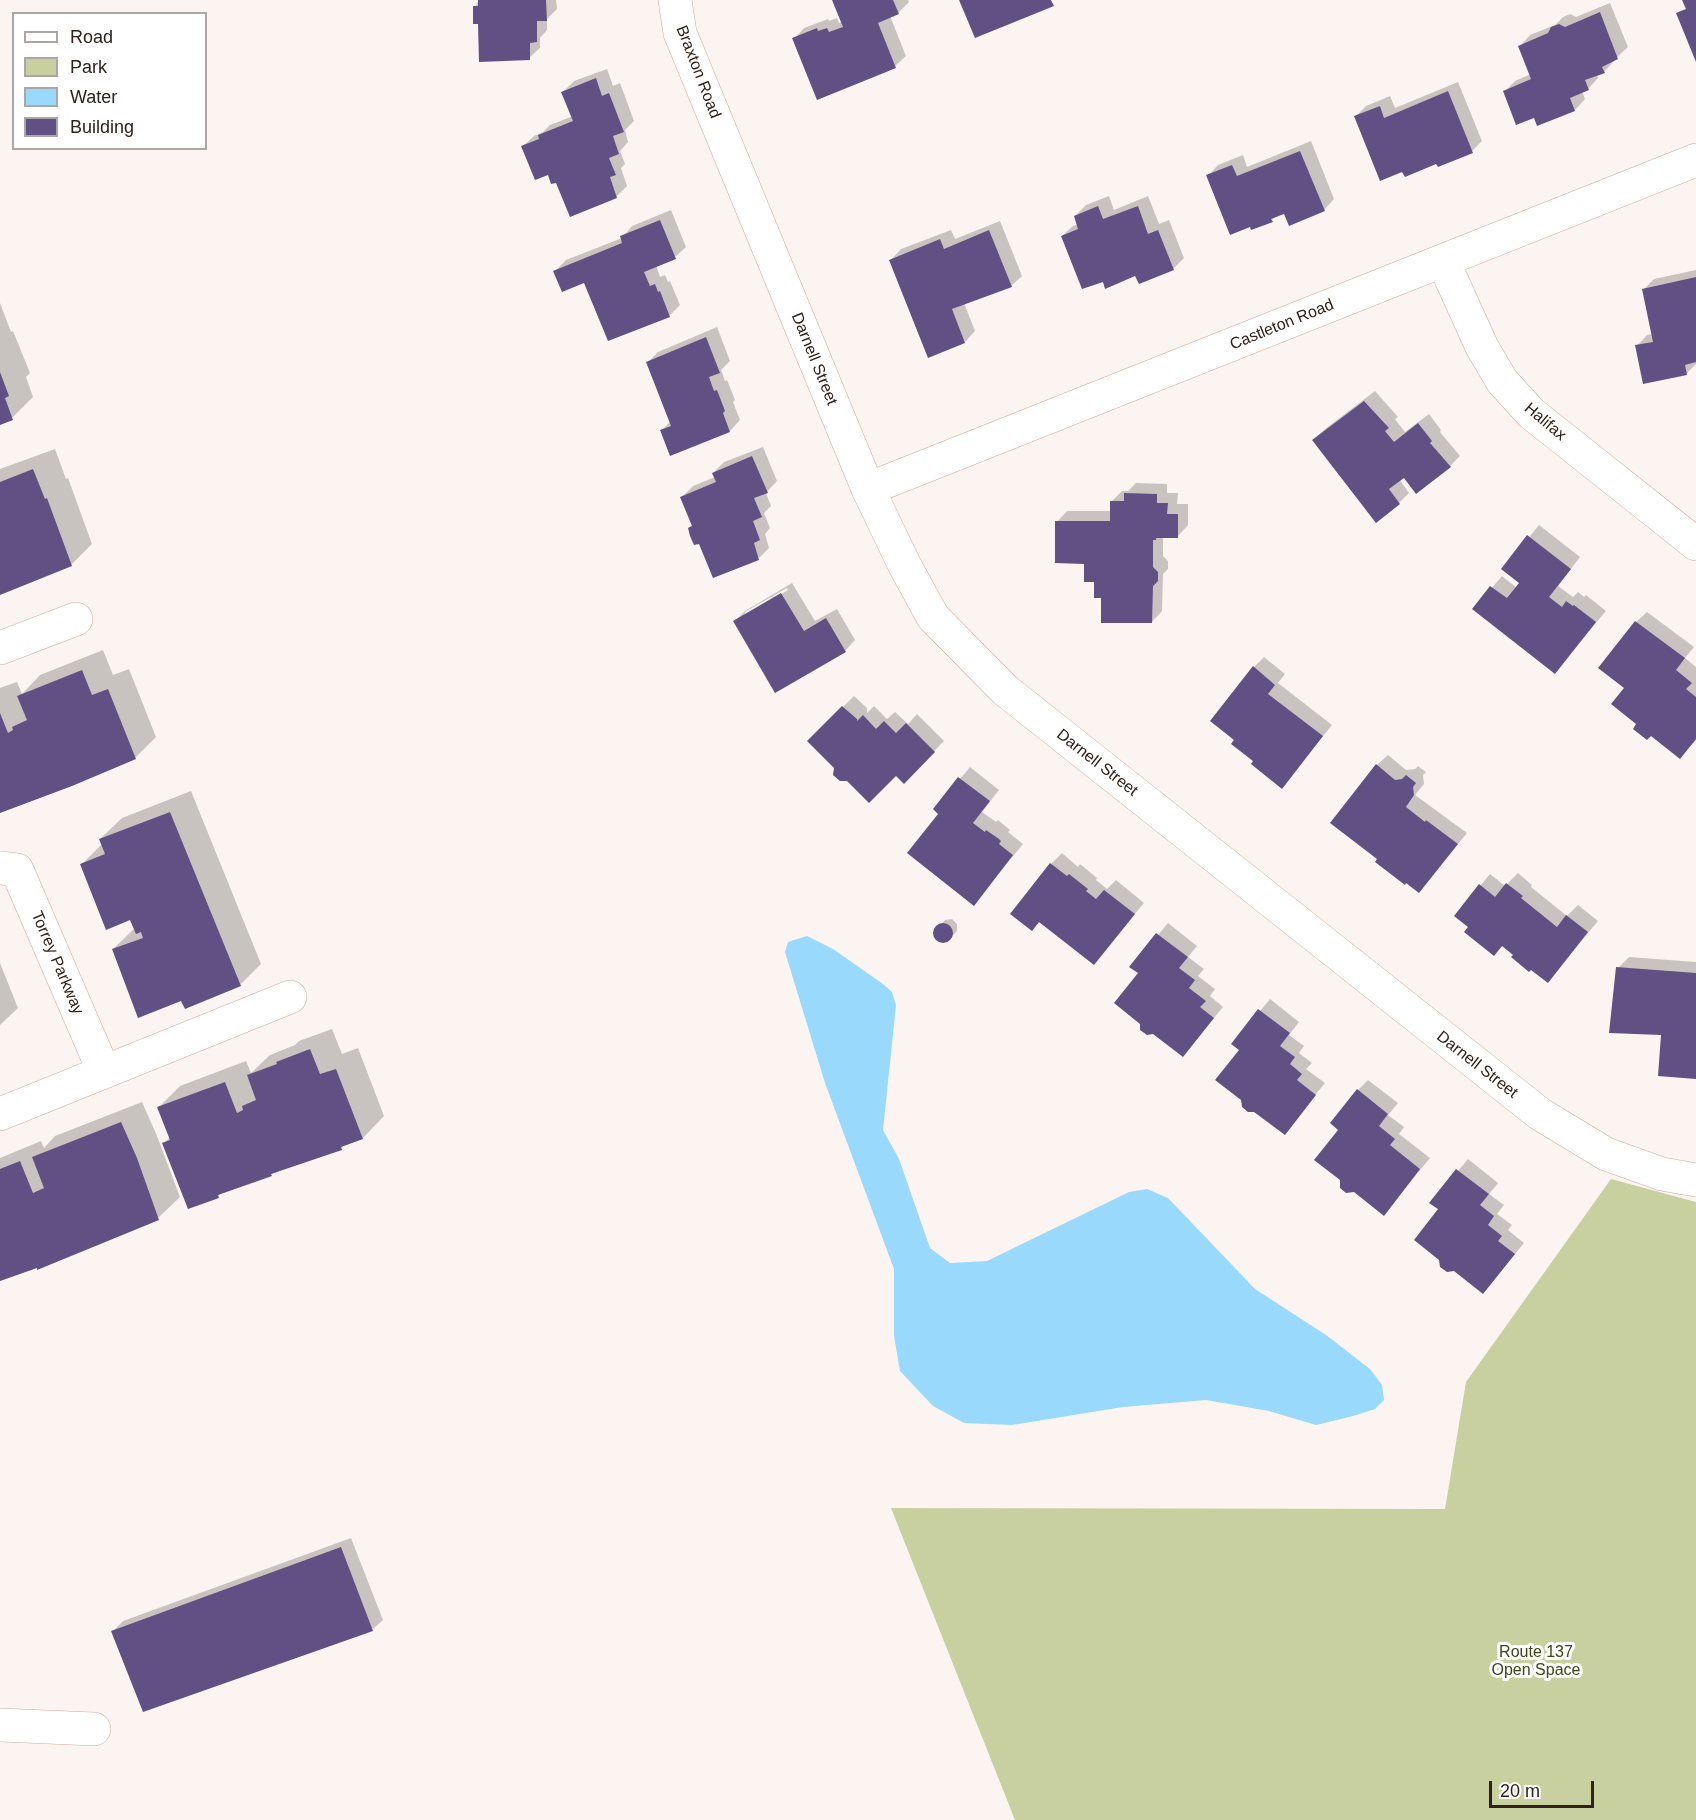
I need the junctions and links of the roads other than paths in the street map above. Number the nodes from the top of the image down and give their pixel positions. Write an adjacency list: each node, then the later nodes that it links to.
1 (675, 0): 2 (street, Braxton Road)
2 (726, 143): 5 (street, Darnell Street)
3 (1696, 160): 4 (street, Castleton Road)
4 (1443, 261): 5 (street, Castleton Road); 6 (street, Halifax)
5 (868, 489): 13 (street, Darnell Street)
6 (1696, 544)
7 (76, 619): 8 (street)
8 (0, 648)
9 (0, 868): 11 (street, Torrey Parkway)
10 (290, 996): 11 (street)
11 (104, 1072): 12 (street)
12 (0, 1114)
13 (1696, 1180)
14 (0, 1725): 15 (street)
15 (94, 1729)

